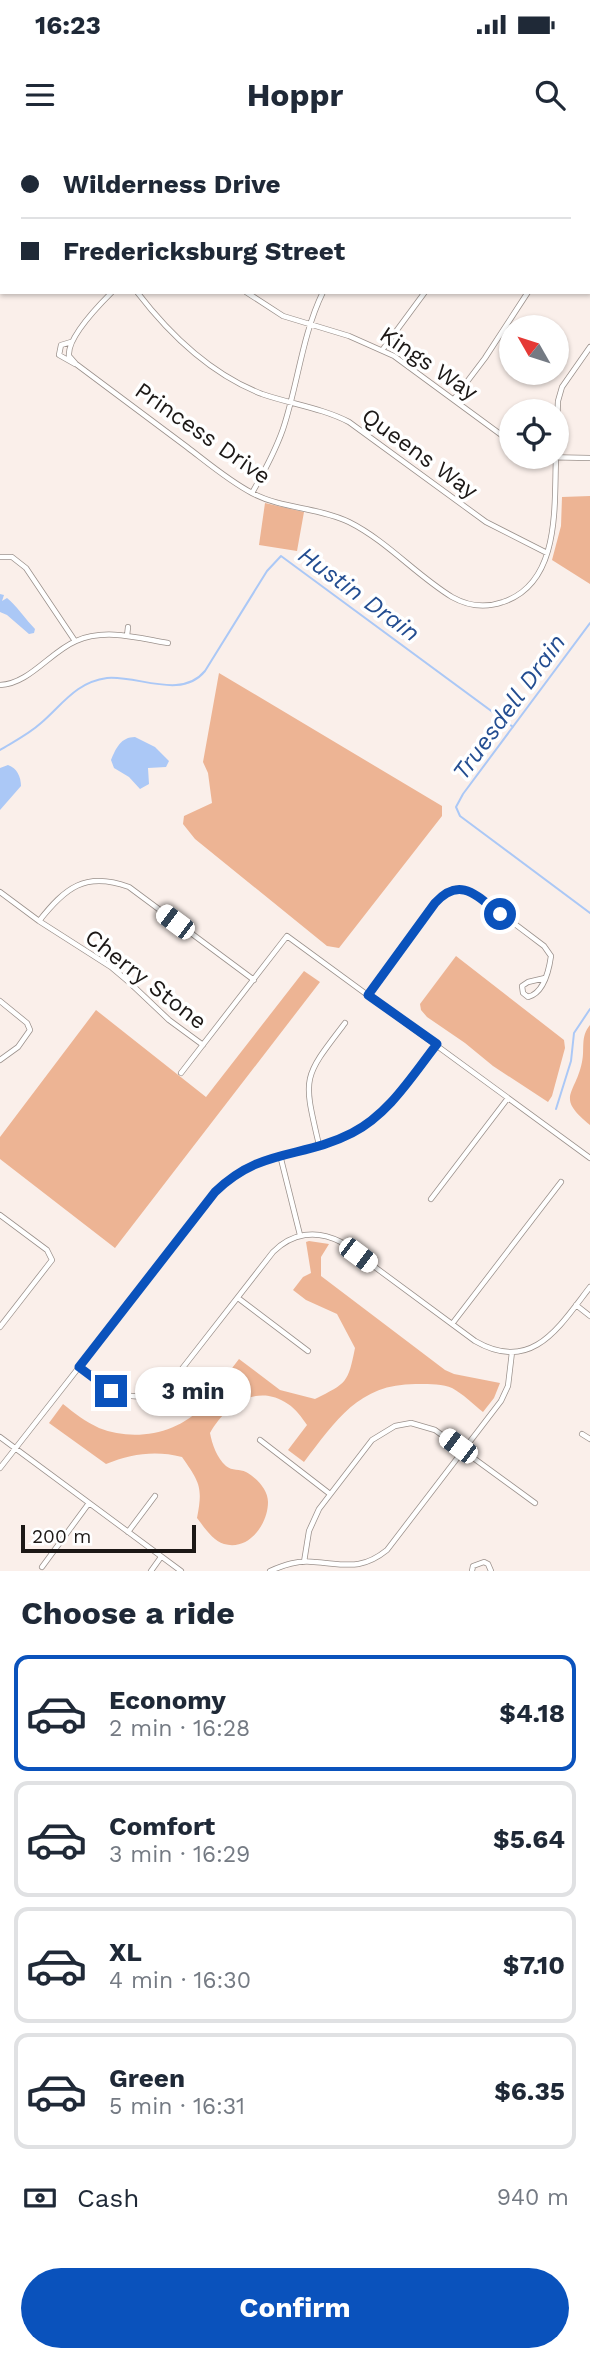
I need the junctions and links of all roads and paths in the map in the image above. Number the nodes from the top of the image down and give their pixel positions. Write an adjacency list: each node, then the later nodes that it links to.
1 (110, 294): 8 (street)
2 (139, 294): 14 (street, Queens Way)
3 (249, 294): 7 (street, Kings Way)
4 (322, 294): 7 (street)
5 (424, 294): 10 (street)
6 (527, 294): 12 (street)
7 (310, 325): 10 (street, Kings Way); 14 (street)
8 (72, 341): 11 (street); 11 (street, Princess Drive)
9 (590, 347): 13 (street)
10 (383, 349): 12 (street, Kings Way)
11 (76, 364): 19 (street, Princess Drive)
12 (454, 399): 15 (street, Kings Way)
13 (559, 399)
14 (290, 402): 19 (street); 20 (street, Queens Way)
15 (499, 433)
16 (569, 457): 17 (street)
17 (590, 458)
18 (555, 469): 20 (street, Princess Drive)
19 (252, 493): 20 (street, Princess Drive)
20 (547, 553)
21 (0, 557): 24 (street)
22 (128, 627): 23 (street)
23 (127, 636): 24 (street); 25 (street)
24 (75, 641): 26 (street)
25 (169, 643)
26 (0, 685)
27 (0, 892): 28 (street, Cherry Stone)
28 (38, 921): 30 (street); 35 (street, Cherry Stone)
29 (545, 978): 29 (street); 31 (street)
30 (254, 980): 31 (street, Cherry Stone); 35 (street, Cherry Stone)
31 (368, 995): 34 (street)
32 (0, 1001): 36 (street)
33 (345, 1023): 39 (street)
34 (437, 1044): 38 (street); 39 (street)
35 (203, 1045): 37 (street, Cherry Stone)
36 (0, 1060)
37 (181, 1073)
38 (508, 1098): 41 (street); 43 (street)
39 (319, 1145): 40 (street)
40 (280, 1155): 45 (street); 55 (street)
41 (590, 1158)
42 (562, 1182): 51 (street)
43 (431, 1199)
44 (0, 1215): 50 (street)
45 (300, 1236): 47 (street); 51 (street)
46 (590, 1287): 48 (street)
47 (237, 1298): 53 (street); 55 (street)
48 (576, 1305): 49 (street); 54 (street)
49 (590, 1316)
50 (2, 1319): 52 (street)
51 (452, 1324): 54 (street)
52 (0, 1327)
53 (308, 1351)
54 (512, 1352): 61 (street)
55 (79, 1367): 60 (street)
56 (582, 1434): 58 (street)
57 (0, 1437): 60 (street)
58 (590, 1439)
59 (260, 1440): 63 (street)
60 (15, 1449): 62 (street); 65 (street)
61 (464, 1451): 63 (street); 66 (street); 71 (street)
62 (0, 1468)
63 (330, 1494): 69 (street)
64 (155, 1496): 67 (street)
65 (89, 1503): 67 (street); 70 (street)
66 (535, 1503)
67 (128, 1532): 68 (street)
68 (162, 1557): 72 (street); 73 (street)
69 (304, 1562): 71 (street); 74 (street)
70 (42, 1567)
71 (351, 1569)
72 (151, 1571)
73 (181, 1571)
74 (270, 1571)
75 (472, 1571): 76 (street)
76 (491, 1571)

